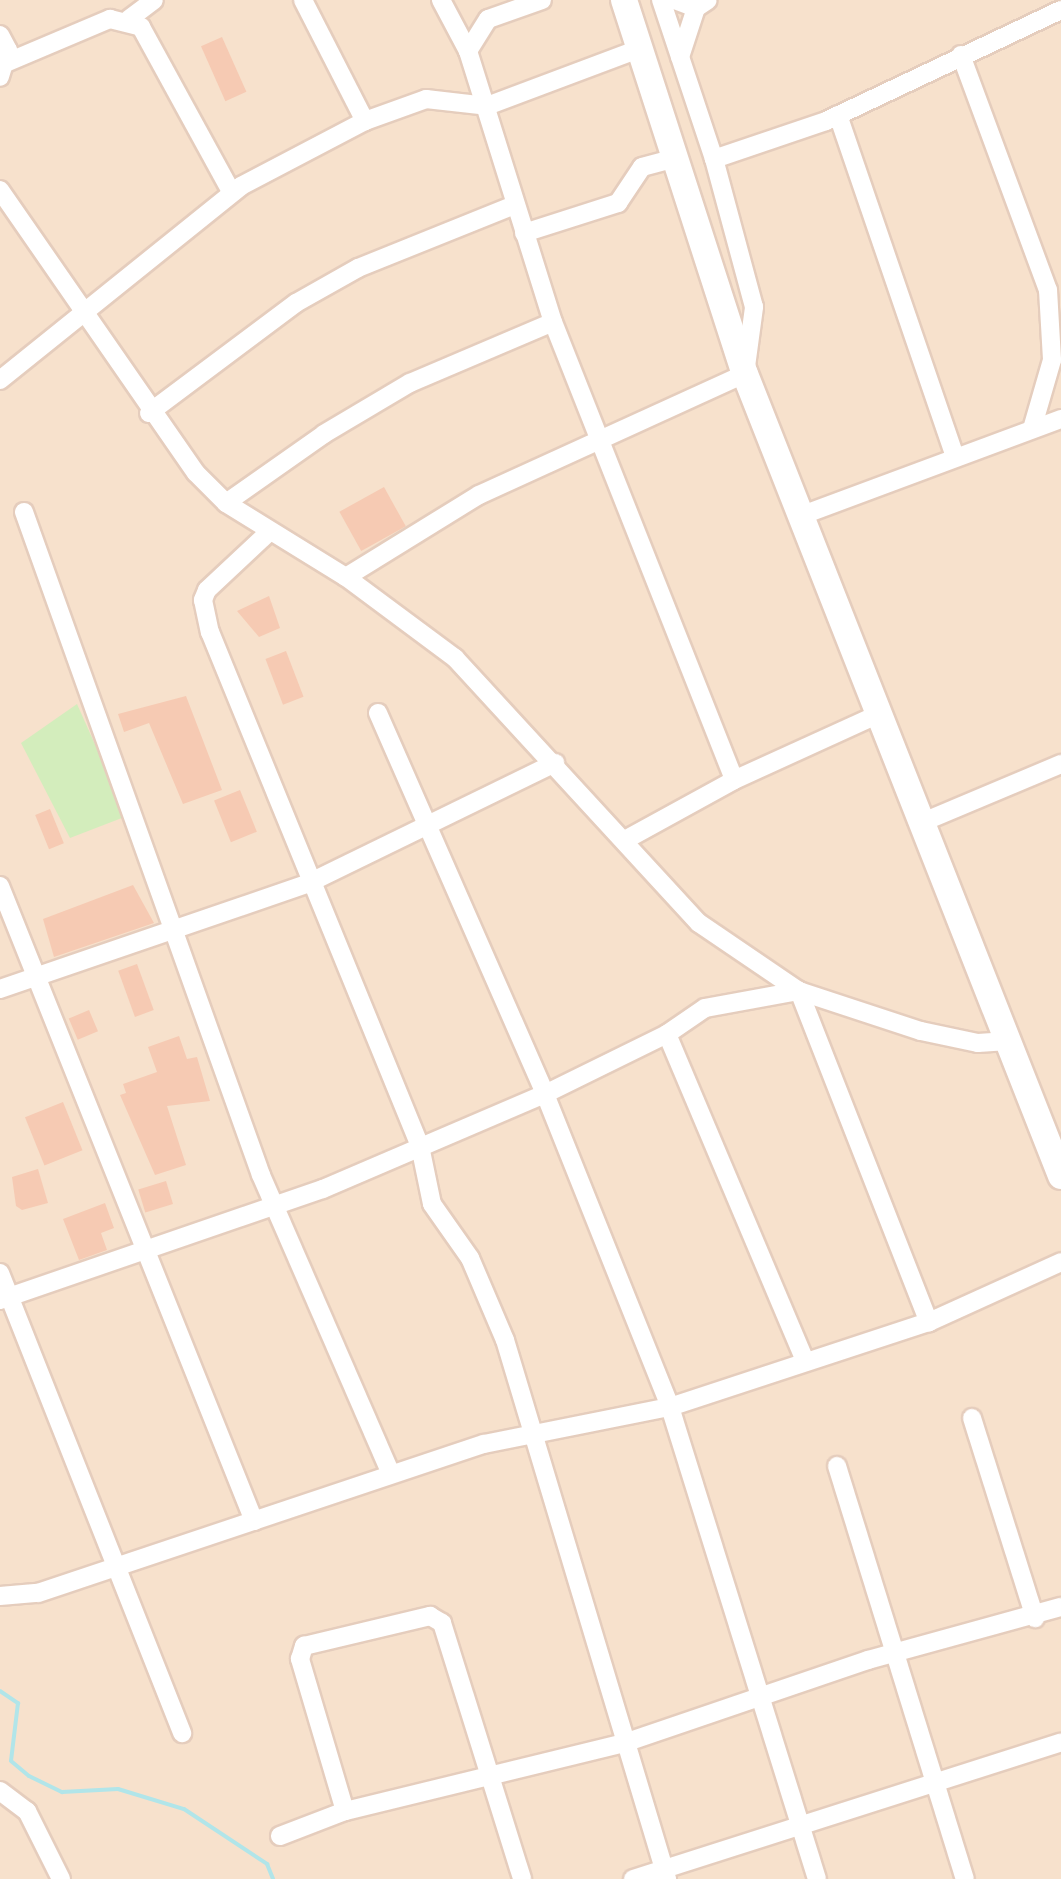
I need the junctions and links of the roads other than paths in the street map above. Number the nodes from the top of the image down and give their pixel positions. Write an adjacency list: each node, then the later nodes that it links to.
1 (154, 0): 10 (street)
2 (303, 0): 19 (street)
3 (441, 0): 13 (street)
4 (542, 0): 13 (street)
5 (624, 0): 12 (street)
6 (661, 0): 15 (street)
7 (675, 0): 8 (street)
8 (702, 4): 15 (street)
9 (1061, 10): 14 (street)
10 (129, 19): 16 (street); 23 (street)
11 (0, 35): 16 (street)
12 (639, 49): 17 (street); 20 (street)
13 (468, 51): 17 (street)
14 (961, 55): 18 (street); 32 (street)
15 (680, 57): 21 (street)
16 (4, 70)
17 (487, 106): 19 (street); 24 (street)
18 (838, 115): 21 (street); 34 (street)
19 (365, 121): 23 (street)
20 (672, 159): 25 (street); 28 (street)
21 (714, 159): 28 (street)
22 (0, 190): 26 (street)
23 (232, 193): 26 (street)
24 (515, 205): 25 (street); 30 (street)
25 (524, 233): 27 (street)
26 (85, 307): 29 (street); 30 (street)
27 (553, 322): 33 (street); 35 (street)
28 (745, 374): 33 (street); 37 (street)
29 (0, 380)
30 (149, 413): 35 (street)
31 (1061, 419): 32 (street)
32 (1032, 429): 34 (street)
33 (600, 439): 39 (street); 44 (street)
34 (955, 457): 37 (street)
35 (226, 503): 38 (street)
36 (24, 512): 50 (street)
37 (800, 516): 41 (street)
38 (269, 532): 39 (street); 48 (street)
39 (346, 577): 42 (street)
40 (378, 713): 46 (street)
41 (879, 714): 44 (street); 45 (street)
42 (555, 763): 46 (street); 47 (street)
43 (1061, 764): 45 (street)
44 (734, 780): 47 (street)
45 (923, 822): 55 (street)
46 (424, 827): 48 (street); 56 (street)
47 (625, 840): 53 (street)
48 (309, 883): 50 (street); 57 (street)
49 (0, 886): 51 (street)
50 (170, 931): 51 (street); 59 (street)
51 (37, 976): 52 (street); 60 (street)
52 (0, 989)
53 (799, 991): 54 (street); 55 (street); 64 (street)
54 (667, 1034): 56 (street); 65 (street)
55 (1008, 1041): 58 (street)
56 (545, 1094): 57 (street); 66 (street)
57 (420, 1146): 59 (street); 68 (street)
58 (1061, 1176)
59 (274, 1206): 60 (street); 70 (street)
60 (143, 1248): 63 (street); 71 (street)
61 (1061, 1262): 64 (street)
62 (0, 1273): 63 (street)
63 (4, 1298): 72 (street)
64 (929, 1322): 65 (street)
65 (804, 1359): 66 (street)
66 (670, 1407): 68 (street); 77 (street)
67 (972, 1418): 75 (street)
68 (535, 1435): 70 (street); 80 (street)
69 (837, 1466): 76 (street)
70 (390, 1472): 71 (street)
71 (254, 1521): 72 (street)
72 (115, 1564): 73 (street); 78 (street)
73 (0, 1596)
74 (1061, 1607): 75 (street)
75 (1035, 1618): 76 (street)
76 (896, 1653): 77 (street); 82 (street)
77 (763, 1700): 80 (street); 85 (street)
78 (182, 1733)
79 (1061, 1742): 82 (street)
80 (624, 1743): 81 (street); 87 (street)
81 (495, 1779): 84 (street); 84 (street); 89 (street)
82 (936, 1785): 85 (street); 92 (street)
83 (0, 1791): 88 (street)
84 (345, 1811): 86 (street)
85 (802, 1828): 87 (street); 91 (street)
86 (280, 1836)
87 (666, 1874): 90 (street)
88 (61, 1879)
89 (522, 1879)
90 (633, 1879)
91 (817, 1879)
92 (965, 1879)

